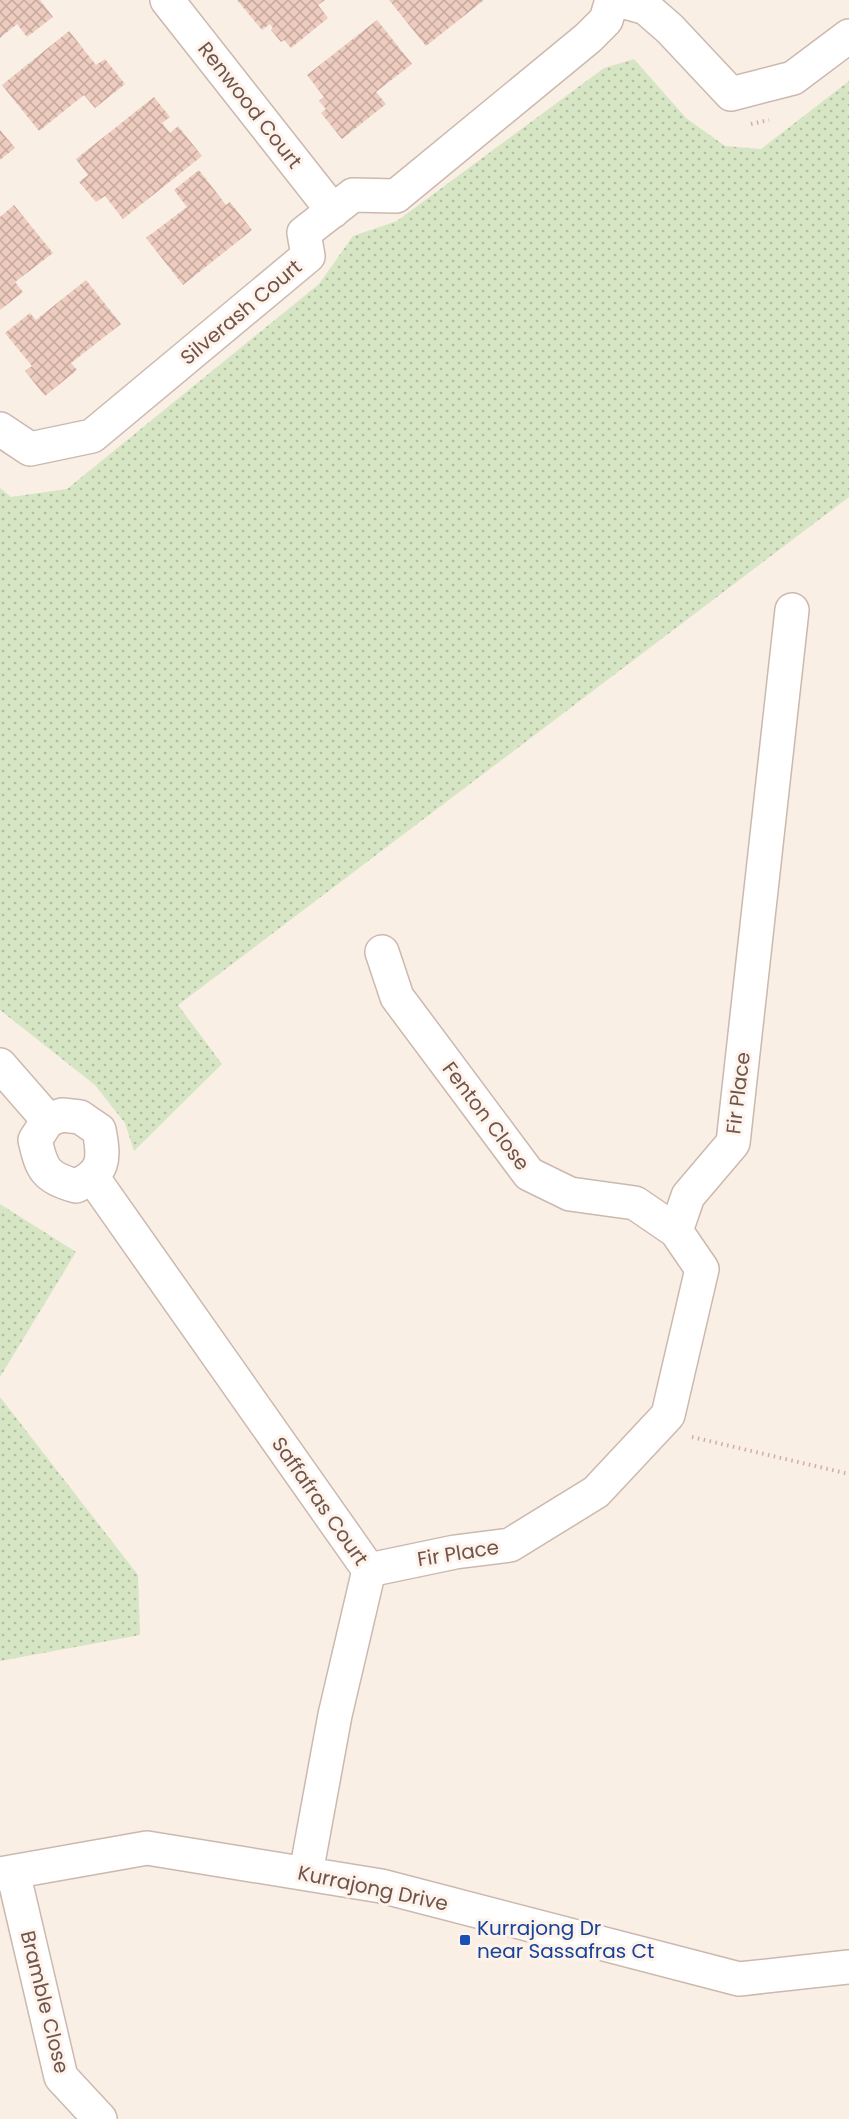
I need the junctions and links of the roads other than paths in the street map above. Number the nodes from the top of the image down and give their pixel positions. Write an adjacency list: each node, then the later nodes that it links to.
1 (166, 0): 5 (street, Renwood Court)
2 (612, 0): 5 (street, Silverash Court)
3 (618, 0): 4 (street)
4 (849, 36)
5 (333, 211): 6 (street, Silverash Court)
6 (0, 429)
7 (792, 610): 12 (street, Fir Place)
8 (382, 952): 12 (street, Fenton Close)
9 (0, 1065): 10 (street)
10 (48, 1120): 11 (street); 11 (street)
11 (93, 1178): 13 (street, Saffafras Court)
12 (676, 1231): 13 (street, Fir Place)
13 (369, 1570): 15 (street, Saffafras Court)
14 (6, 1873): 15 (street, Kurrajong Drive); 17 (street, Bramble Close)
15 (306, 1873): 16 (street, Kurrajong Drive)
16 (849, 1967)
17 (100, 2119)

